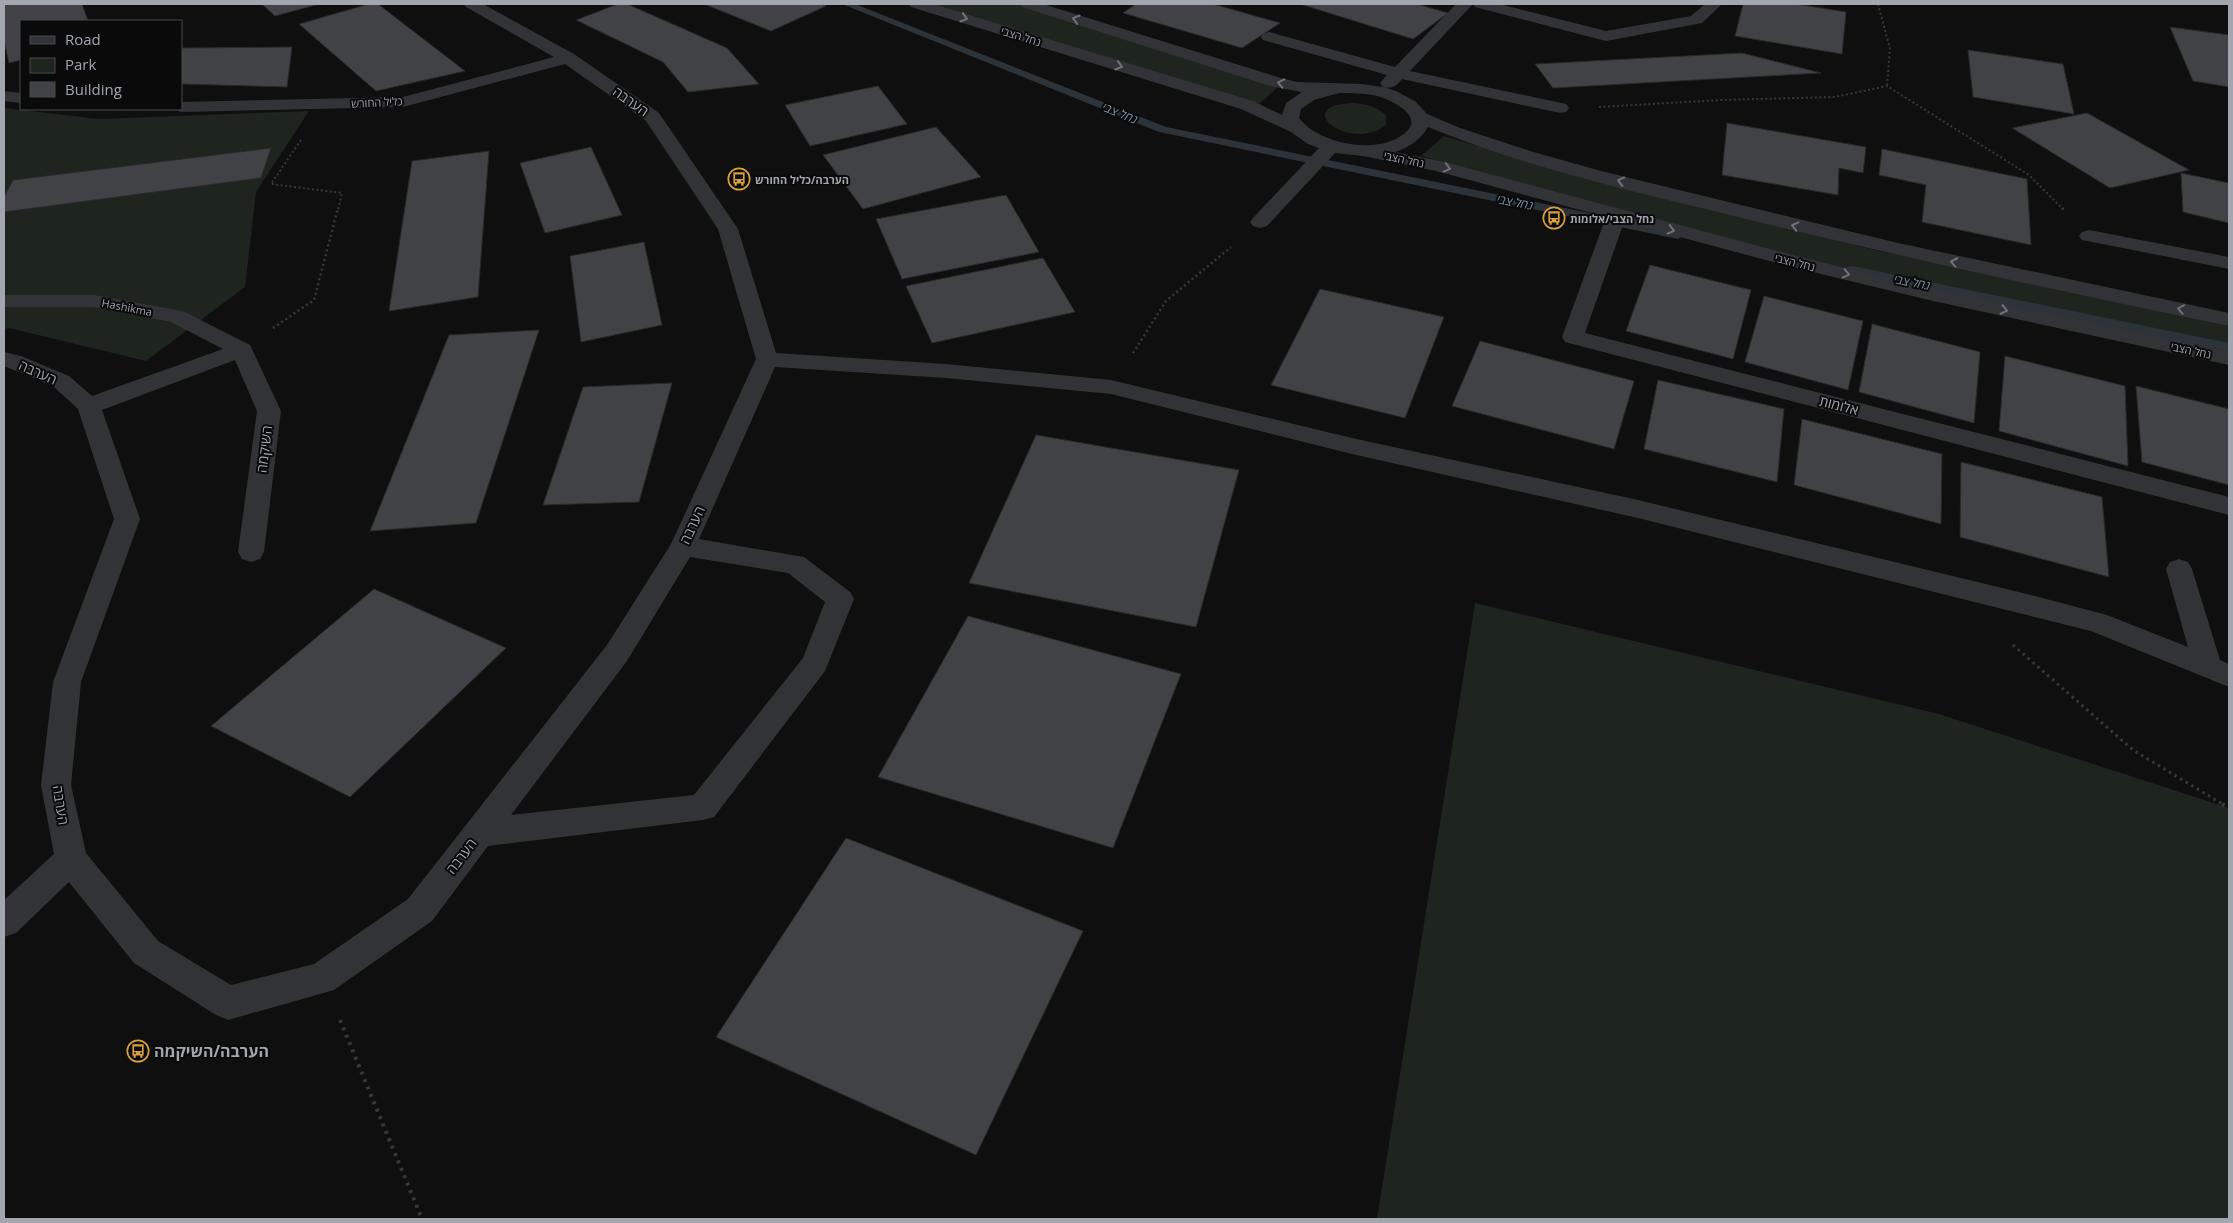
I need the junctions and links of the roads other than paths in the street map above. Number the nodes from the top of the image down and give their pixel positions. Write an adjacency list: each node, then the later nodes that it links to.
1 (472, 4): 8 (street, הערבה)
2 (917, 4): 17 (street, נחל הצבי, one-way to 17)
3 (1028, 4): 10 (street, one-way to 3)
4 (1465, 4): 9 (street)
5 (1481, 4): 6 (street)
6 (1714, 4)
7 (1270, 38): 9 (street)
8 (568, 58): 14 (street, כליל החורש); 29 (street, הערבה)
9 (1398, 73): 11 (street); 15 (street)
10 (1330, 89): 11 (street); 17 (street)
11 (1381, 92): 16 (street)
12 (4, 96): 13 (street)
13 (20, 98)
14 (182, 107)
15 (1560, 108)
16 (1420, 118): 19 (street); 25 (street, one-way to 16)
17 (1294, 128): 18 (street, נחל הצבי)
18 (1330, 147): 19 (street, נחל הצבי); 21 (street)
19 (1365, 150): 20 (street, נחל הצבי, one-way to 20)
20 (1617, 215): 27 (street, נחל הצבי, one-way to 27); 31 (street, אלומות)
21 (1260, 222)
22 (2089, 236): 23 (street)
23 (2229, 262)
24 (4, 301): 26 (street, Hashikma)
25 (2229, 319)
26 (242, 350): 30 (street); 33 (street, השיקמה)
27 (2229, 358)
28 (4, 359): 30 (street, הערבה)
29 (768, 359): 32 (street, הערבה); 35 (street)
30 (89, 406): 37 (street, הערבה)
31 (2229, 506)
32 (683, 546): 36 (street, הערבה); 36 (street)
33 (251, 552)
34 (2179, 568): 35 (street)
35 (2219, 672)
36 (478, 833): 37 (street, הערבה)
37 (71, 859): 38 (street)
38 (4, 922)

